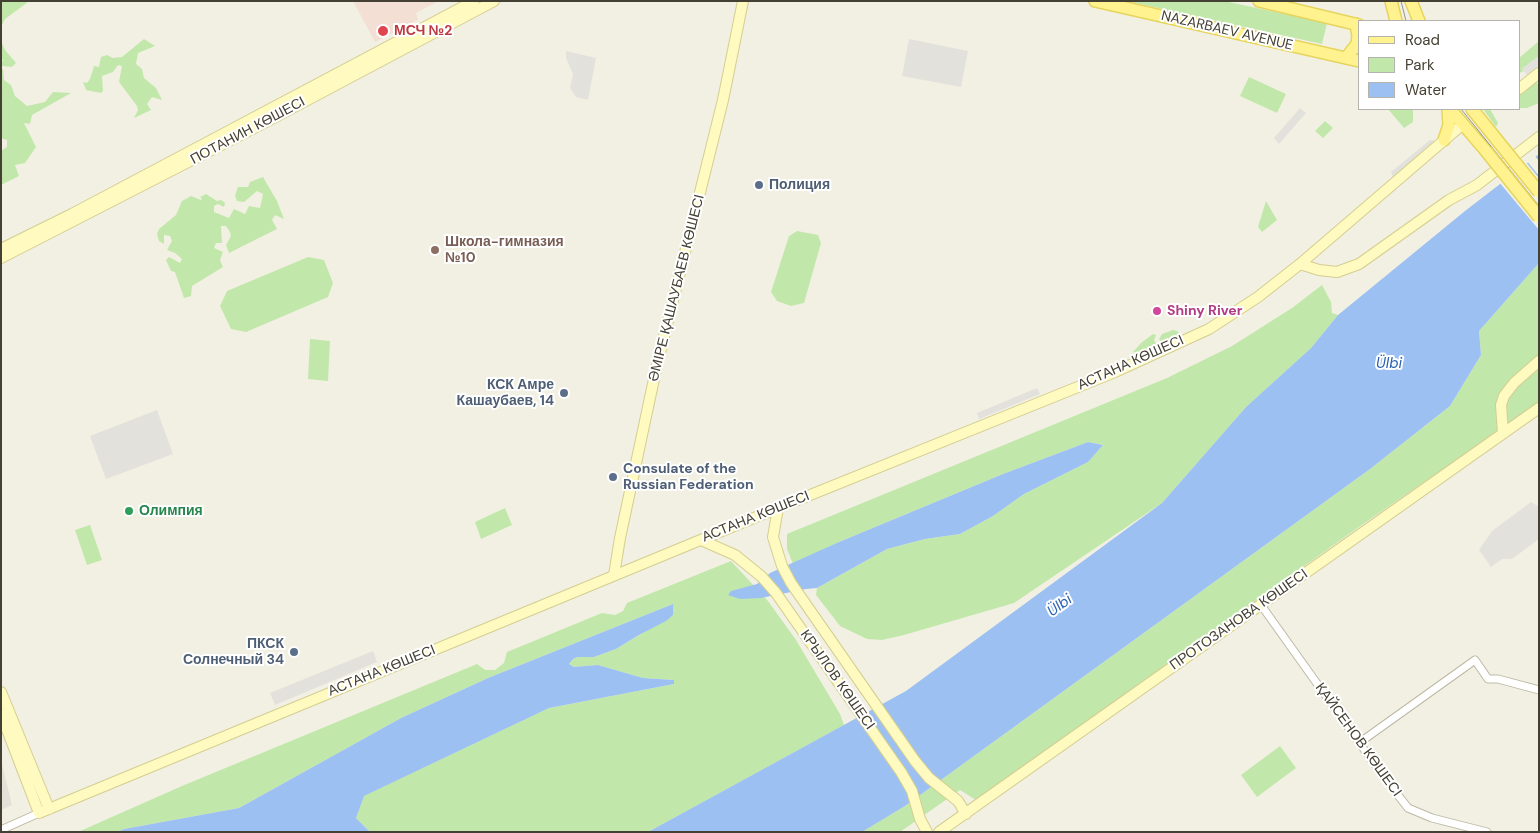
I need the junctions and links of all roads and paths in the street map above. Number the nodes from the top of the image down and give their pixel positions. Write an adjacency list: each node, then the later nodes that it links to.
1 (474, 1): 23 (main road, ПОТАНИН КӨШЕСІ)
2 (494, 1): 24 (main road, ПОТАНИН КӨШЕСІ)
3 (743, 1): 31 (main road, ӘМІРЕ ҚАШАУБАЕВ КӨШЕСІ)
4 (1095, 1): 11 (main road, NAZARBAEV AVENUE)
5 (1258, 1): 10 (main road)
6 (1391, 1): 8 (main road)
7 (1411, 1): 9 (main road)
8 (1396, 20)
9 (1419, 20)
10 (1357, 24): 11 (main road)
11 (1346, 58): 12 (main road, NAZARBAEV AVENUE)
12 (1358, 61)
13 (1539, 73): 14 (main road)
14 (1520, 88)
15 (1449, 110): 20 (main road)
16 (1450, 110): 18 (main road)
17 (1473, 110): 21 (main road, bridge)
18 (1463, 124): 20 (main road, АСТАНА КӨШЕСІ); 22 (main road, bridge)
19 (1539, 137): 25 (main road)
20 (1444, 140): 25 (main road, АСТАНА КӨШЕСІ)
21 (1539, 192)
22 (1539, 217)
23 (1, 249)
24 (1, 258)
25 (1300, 264): 29 (main road, АСТАНА КӨШЕСІ)
26 (1539, 361): 28 (main road)
27 (1539, 408): 28 (main road, ПРОТОЗАНОВА КӨШЕСІ)
28 (1503, 433): 32 (main road, ПРОТОЗАНОВА КӨШЕСІ)
29 (778, 508): 30 (main road, АСТАНА КӨШЕСІ); 39 (main road, КРЫЛОВ КӨШЕСІ)
30 (701, 540): 31 (main road, АСТАНА КӨШЕСІ); 42 (main road, КРЫЛОВ КӨШЕСІ)
31 (614, 575): 37 (main road, АСТАНА КӨШЕСІ)
32 (1261, 605): 36 (street, ҚАЙСЕНОВ КӨШЕСІ); 39 (main road, ПРОТОЗАНОВА КӨШЕСІ)
33 (1539, 690): 36 (street)
34 (1, 692): 37 (main road)
35 (1, 714): 38 (main road)
36 (1359, 743): 43 (street, ҚАЙСЕНОВ КӨШЕСІ)
37 (49, 809): 38 (main road, АСТАНА КӨШЕСІ)
38 (38, 813): 40 (street, АСТАНА КӨШЕСІ)
39 (966, 814): 41 (main road, ПРОТОЗАНОВА КӨШЕСІ)
40 (1, 830)
41 (944, 830)
42 (927, 832)
43 (1487, 832)

